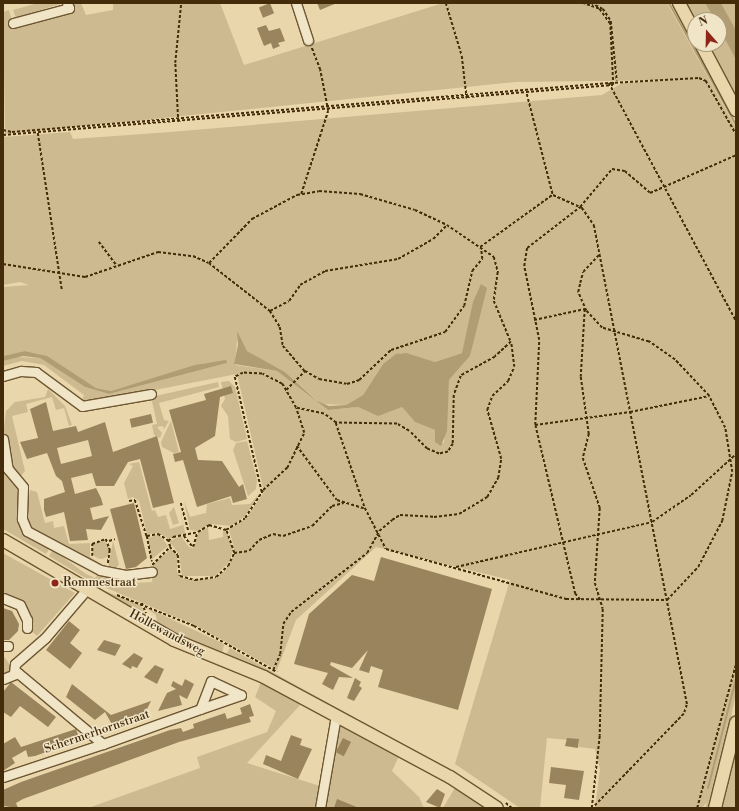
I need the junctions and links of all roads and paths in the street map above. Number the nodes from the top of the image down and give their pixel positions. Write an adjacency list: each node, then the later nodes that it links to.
1 (67, 3): 9 (street)
2 (181, 3): 22 (path)
3 (296, 3): 10 (street)
4 (446, 3): 16 (path)
5 (582, 3): 12 (path)
6 (591, 3): 13 (path)
7 (679, 3): 8 (main road)
8 (687, 18)
9 (13, 23)
10 (308, 40): 19 (path)
11 (705, 52): 20 (main road)
12 (614, 82): 13 (path); 14 (path); 15 (path)
13 (617, 82): 26 (path)
14 (609, 83): 15 (path); 16 (path)
15 (611, 86): 17 (path); 29 (path)
16 (466, 93): 18 (path); 19 (path)
17 (527, 94): 18 (path); 31 (path)
18 (467, 99): 21 (path)
19 (327, 105): 21 (path); 22 (path)
20 (736, 110)
21 (328, 111): 23 (path); 30 (path)
22 (178, 118): 23 (path); 24 (path)
23 (178, 122): 25 (path)
24 (3, 130)
25 (38, 133): 27 (path); 40 (path)
26 (736, 134)
27 (3, 135)
28 (736, 155): 29 (path)
29 (664, 186): 32 (path); 44 (path)
30 (301, 194): 33 (path); 37 (path)
31 (553, 195): 32 (path); 35 (path)
32 (580, 207): 36 (path); 43 (path)
33 (448, 225): 35 (path); 42 (path)
34 (99, 242): 39 (path)
35 (480, 247): 46 (path); 47 (path)
36 (600, 254): 45 (path); 45 (path)
37 (210, 263): 39 (path); 42 (path)
38 (3, 264): 40 (path)
39 (117, 266): 40 (path)
40 (57, 270): 41 (path)
41 (62, 290)
42 (270, 311): 47 (path)
43 (534, 320): 54 (path); 56 (path)
44 (736, 321)
45 (615, 331): 51 (path); 53 (path)
46 (511, 342): 55 (path); 68 (path)
47 (305, 371): 49 (path)
48 (3, 376): 50 (street)
49 (286, 390): 52 (path); 61 (path)
50 (151, 394)
51 (709, 396): 53 (path); 60 (path)
52 (296, 408): 55 (path); 58 (path)
53 (630, 412): 54 (path); 66 (path)
54 (588, 419): 56 (path); 71 (path)
55 (336, 423): 65 (path)
56 (535, 425): 78 (path)
57 (3, 439): 84 (street)
58 (297, 446): 61 (path); 64 (path)
59 (736, 454): 60 (path)
60 (730, 459): 66 (path); 92 (path)
61 (262, 492): 67 (path)
62 (129, 501): 72 (path)
63 (181, 503): 69 (path)
64 (344, 503): 65 (path); 80 (path)
65 (365, 508): 68 (path)
66 (652, 522): 71 (path); 92 (path)
67 (226, 530): 70 (path); 80 (path)
68 (379, 531): 85 (path); 95 (path)
69 (189, 532): 70 (path); 73 (path)
70 (198, 532): 73 (path)
71 (597, 535): 78 (path); 90 (path)
72 (147, 536): 76 (path); 83 (path)
73 (184, 536): 76 (path)
74 (115, 539): 77 (path)
75 (3, 540): 87 (main road, Hollewandsweg)
76 (169, 540): 79 (path)
77 (108, 541): 81 (path); 84 (path)
78 (564, 543): 85 (path); 91 (path)
79 (170, 547): 80 (path); 83 (path)
80 (234, 553)
81 (97, 560)
82 (104, 562): 84 (path)
83 (152, 563): 86 (path)
84 (106, 568): 86 (street)
85 (454, 568): 91 (path)
86 (152, 572)
87 (87, 589): 96 (street); 100 (main road, Hollewandsweg)
88 (110, 592): 95 (path, Hollewandsweg)
89 (3, 598): 93 (street)
90 (598, 598): 91 (path); 92 (path); 106 (path)
91 (580, 600)
92 (667, 600): 106 (path)
93 (26, 628)
94 (736, 663): 107 (path)
95 (273, 670): 97 (path, Hollewandsweg)
96 (14, 673): 98 (street); 102 (street)
97 (284, 676)
98 (3, 679)
99 (200, 709): 102 (street, Schermerhornstraat)
100 (336, 715): 104 (street); 105 (main road, Hollewandsweg)
101 (736, 723): 108 (main road)
102 (103, 744): 103 (street, Schermerhornstraat)
103 (3, 777)
104 (320, 808)
105 (497, 808)
106 (593, 808)
107 (697, 808)
108 (715, 808)

